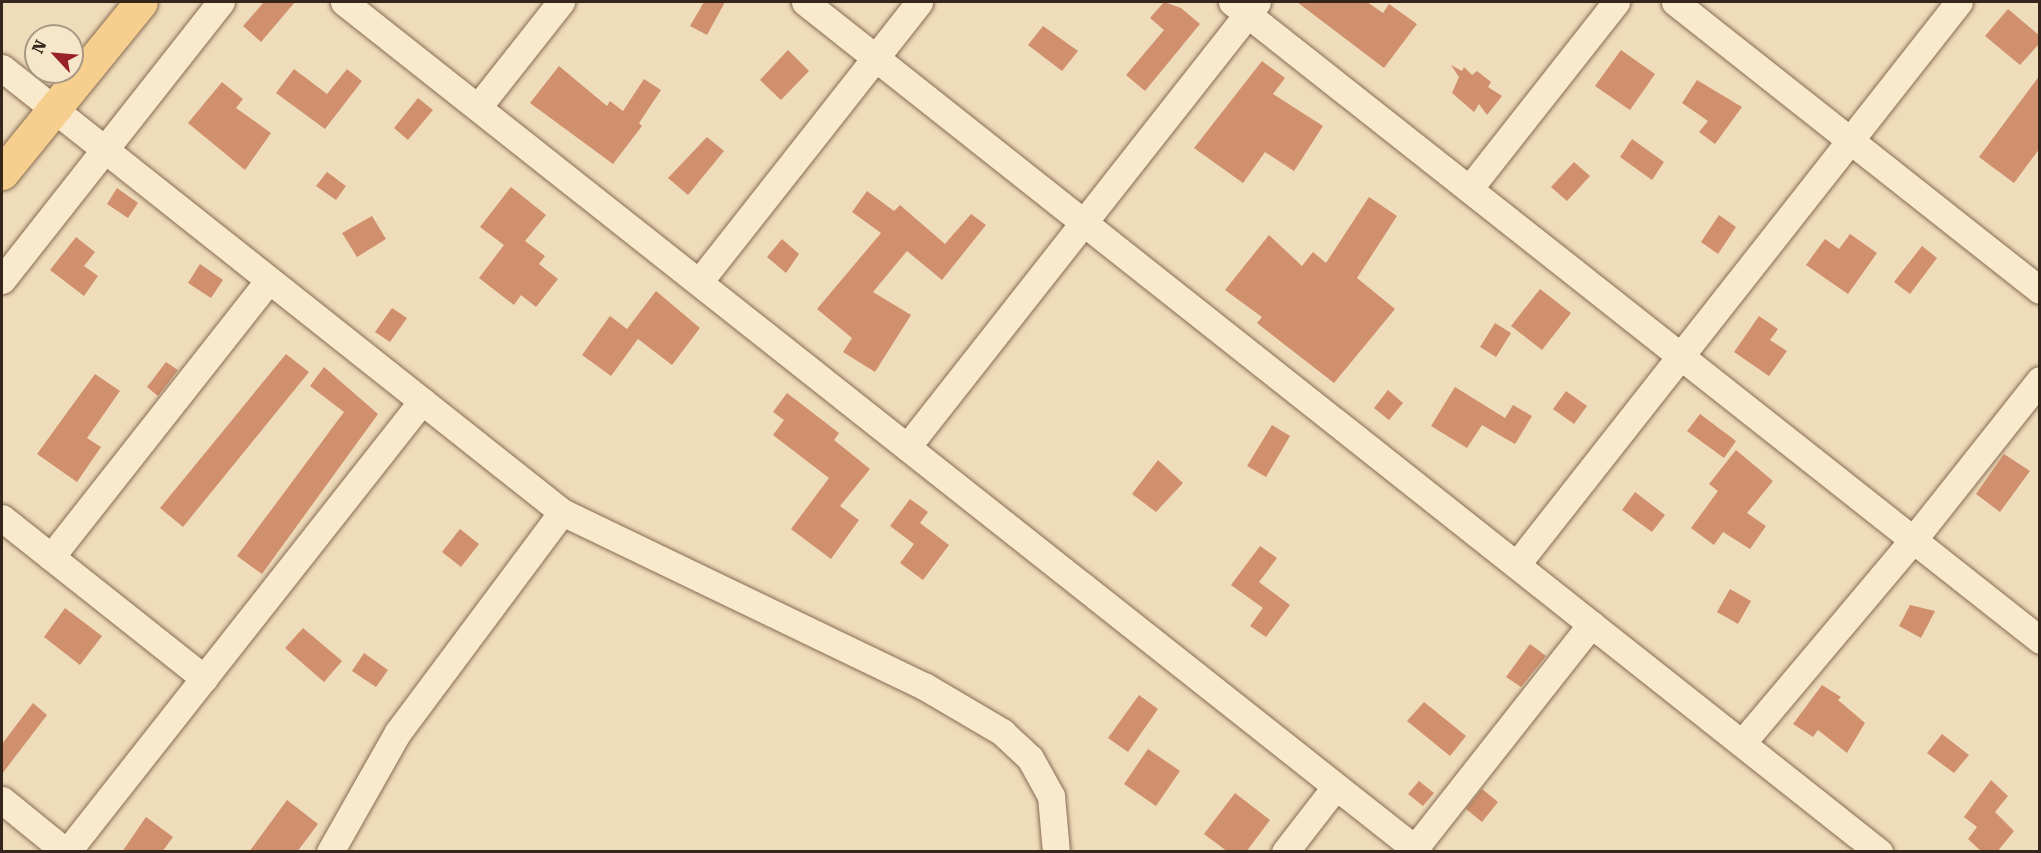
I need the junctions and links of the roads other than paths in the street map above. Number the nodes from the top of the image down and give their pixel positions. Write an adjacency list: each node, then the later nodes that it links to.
1 (141, 2): 14 (main road)
2 (221, 2): 16 (street)
3 (344, 2): 13 (street)
4 (561, 2): 13 (street)
5 (805, 2): 11 (street)
6 (919, 2): 11 (street)
7 (1616, 2): 18 (street)
8 (1675, 2): 15 (street)
9 (1959, 2): 15 (street)
10 (1246, 6): 18 (street); 19 (street)
11 (875, 57): 19 (street); 22 (street)
12 (2, 68): 14 (street)
13 (478, 107): 22 (street)
14 (54, 110): 16 (street); 17 (main road)
15 (1850, 140): 23 (street); 24 (street)
16 (104, 150): 20 (street); 21 (street)
17 (2, 173)
18 (1469, 189): 24 (street)
19 (1084, 222): 27 (street); 32 (street)
20 (2, 280)
21 (269, 280): 26 (street); 31 (street)
22 (699, 282): 27 (street)
23 (2040, 290)
24 (1680, 356): 30 (street); 32 (street)
25 (2040, 380): 30 (street)
26 (422, 401): 28 (street); 35 (street)
27 (907, 447): 37 (street)
28 (562, 512): 41 (street); 42 (street)
29 (2, 518): 31 (street)
30 (1913, 540): 34 (street); 36 (street)
31 (51, 557): 35 (street)
32 (1516, 564): 33 (street)
33 (1591, 624): 36 (street); 39 (street)
34 (2040, 640)
35 (204, 678): 40 (street)
36 (1742, 743): 44 (street)
37 (1336, 786): 39 (street); 43 (street)
38 (2, 800): 40 (street)
39 (1417, 850)
40 (67, 852)
41 (330, 852)
42 (1056, 852)
43 (1285, 852)
44 (1880, 852)

